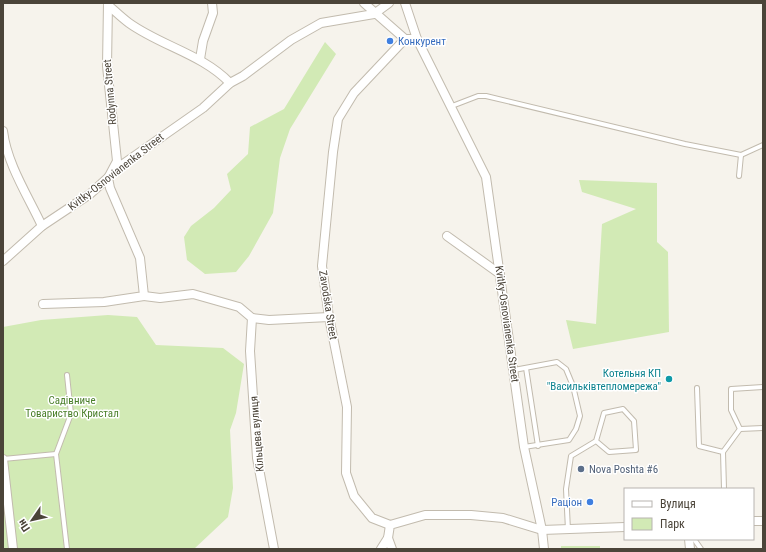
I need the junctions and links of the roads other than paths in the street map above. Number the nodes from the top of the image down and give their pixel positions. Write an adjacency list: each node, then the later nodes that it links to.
1 (212, 3): 9 (street)
2 (364, 3): 6 (street)
3 (389, 3): 6 (street)
4 (405, 3): 8 (street, Kvitky-Osnovianenka Street)
5 (108, 4): 9 (street); 16 (street, Rodynna Street)
6 (374, 14): 7 (street); 10 (street, Kvitky-Osnovianenka Street)
7 (405, 39): 8 (street); 23 (street, Zavodska Street)
8 (417, 40): 11 (street, Kvitky-Osnovianenka Street)
9 (200, 59): 10 (street)
10 (230, 83): 16 (street, Kvitky-Osnovianenka Street)
11 (452, 106): 14 (lane); 20 (street, Kvitky-Osnovianenka Street)
12 (3, 131): 17 (street)
13 (763, 145): 14 (lane)
14 (741, 155): 15 (lane)
15 (739, 176)
16 (108, 178): 17 (street, Kvitky-Osnovianenka Street); 21 (street)
17 (42, 226): 19 (street, Kvitky-Osnovianenka Street)
18 (447, 236): 20 (street)
19 (3, 262)
20 (500, 274): 26 (street, Kvitky-Osnovianenka Street)
21 (144, 296): 22 (street); 24 (street)
22 (43, 304)
23 (329, 316): 24 (street); 39 (street, Zavodska Street)
24 (252, 318): 47 (street, Кільцева вулиця)
25 (526, 368): 26 (lane); 33 (lane); 33 (lane)
26 (514, 370): 34 (street, Kvitky-Osnovianenka Street)
27 (67, 376): 36 (lane)
28 (763, 387): 31 (lane)
29 (696, 388): 35 (lane)
30 (763, 428): 31 (lane)
31 (740, 429): 35 (lane)
32 (596, 441): 32 (lane); 42 (lane)
33 (538, 446): 34 (lane)
34 (524, 447): 41 (street, Kvitky-Osnovianenka Street)
35 (723, 452): 38 (lane)
36 (56, 454): 37 (lane); 46 (lane)
37 (3, 459): 45 (street)
38 (724, 488)
39 (390, 525): 41 (street); 43 (street)
40 (624, 527): 42 (street)
41 (542, 530): 42 (street); 50 (street, Kvitky-Osnovianenka Street)
42 (568, 530)
43 (388, 538): 48 (street); 49 (street)
44 (695, 540): 51 (lane)
45 (13, 549)
46 (67, 549)
47 (274, 549)
48 (381, 549)
49 (392, 549)
50 (544, 549)
51 (701, 549)

